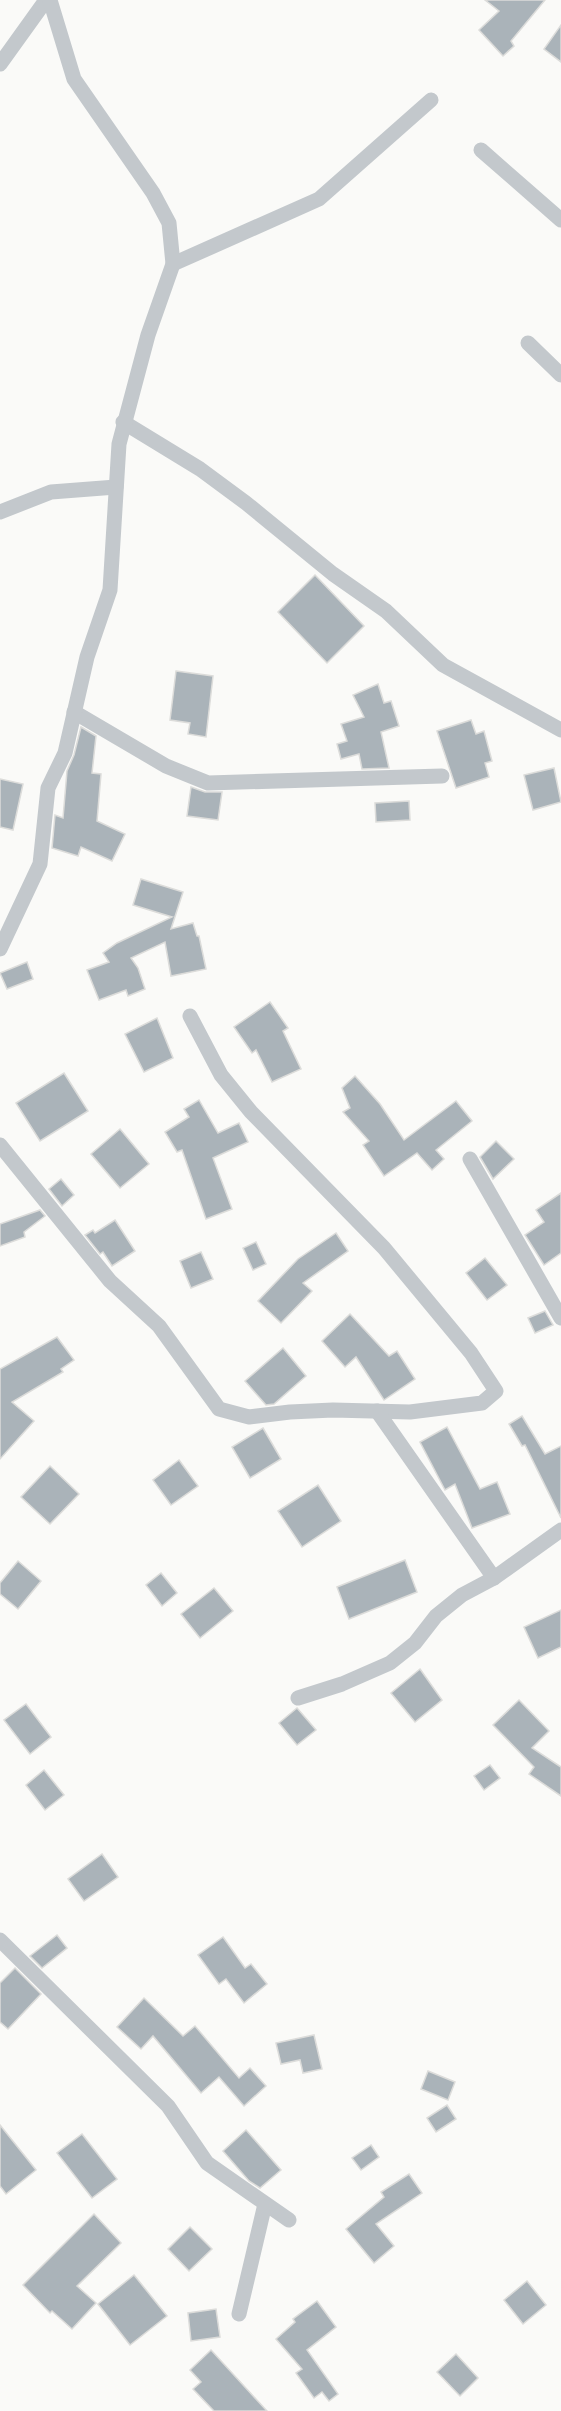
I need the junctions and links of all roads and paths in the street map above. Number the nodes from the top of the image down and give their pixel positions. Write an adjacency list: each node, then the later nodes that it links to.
1 (48, 0): 2 (street); 6 (street)
2 (0, 64)
3 (431, 100): 6 (street)
4 (481, 150): 5 (street)
5 (561, 220)
6 (173, 264): 9 (street)
7 (528, 343): 8 (street)
8 (561, 375)
9 (123, 422): 10 (street); 13 (street)
10 (117, 487): 11 (street); 12 (street)
11 (0, 512)
12 (74, 712): 14 (street); 15 (street)
13 (561, 730)
14 (442, 776)
15 (0, 949)
16 (190, 1016): 20 (street)
17 (0, 1145): 20 (street)
18 (470, 1160): 19 (street)
19 (561, 1318)
20 (377, 1411): 22 (street)
21 (561, 1530): 22 (street)
22 (494, 1578): 23 (street)
23 (298, 1698)
24 (0, 1940): 25 (street)
25 (266, 2204): 26 (street); 27 (street)
26 (289, 2220)
27 (239, 2313)

